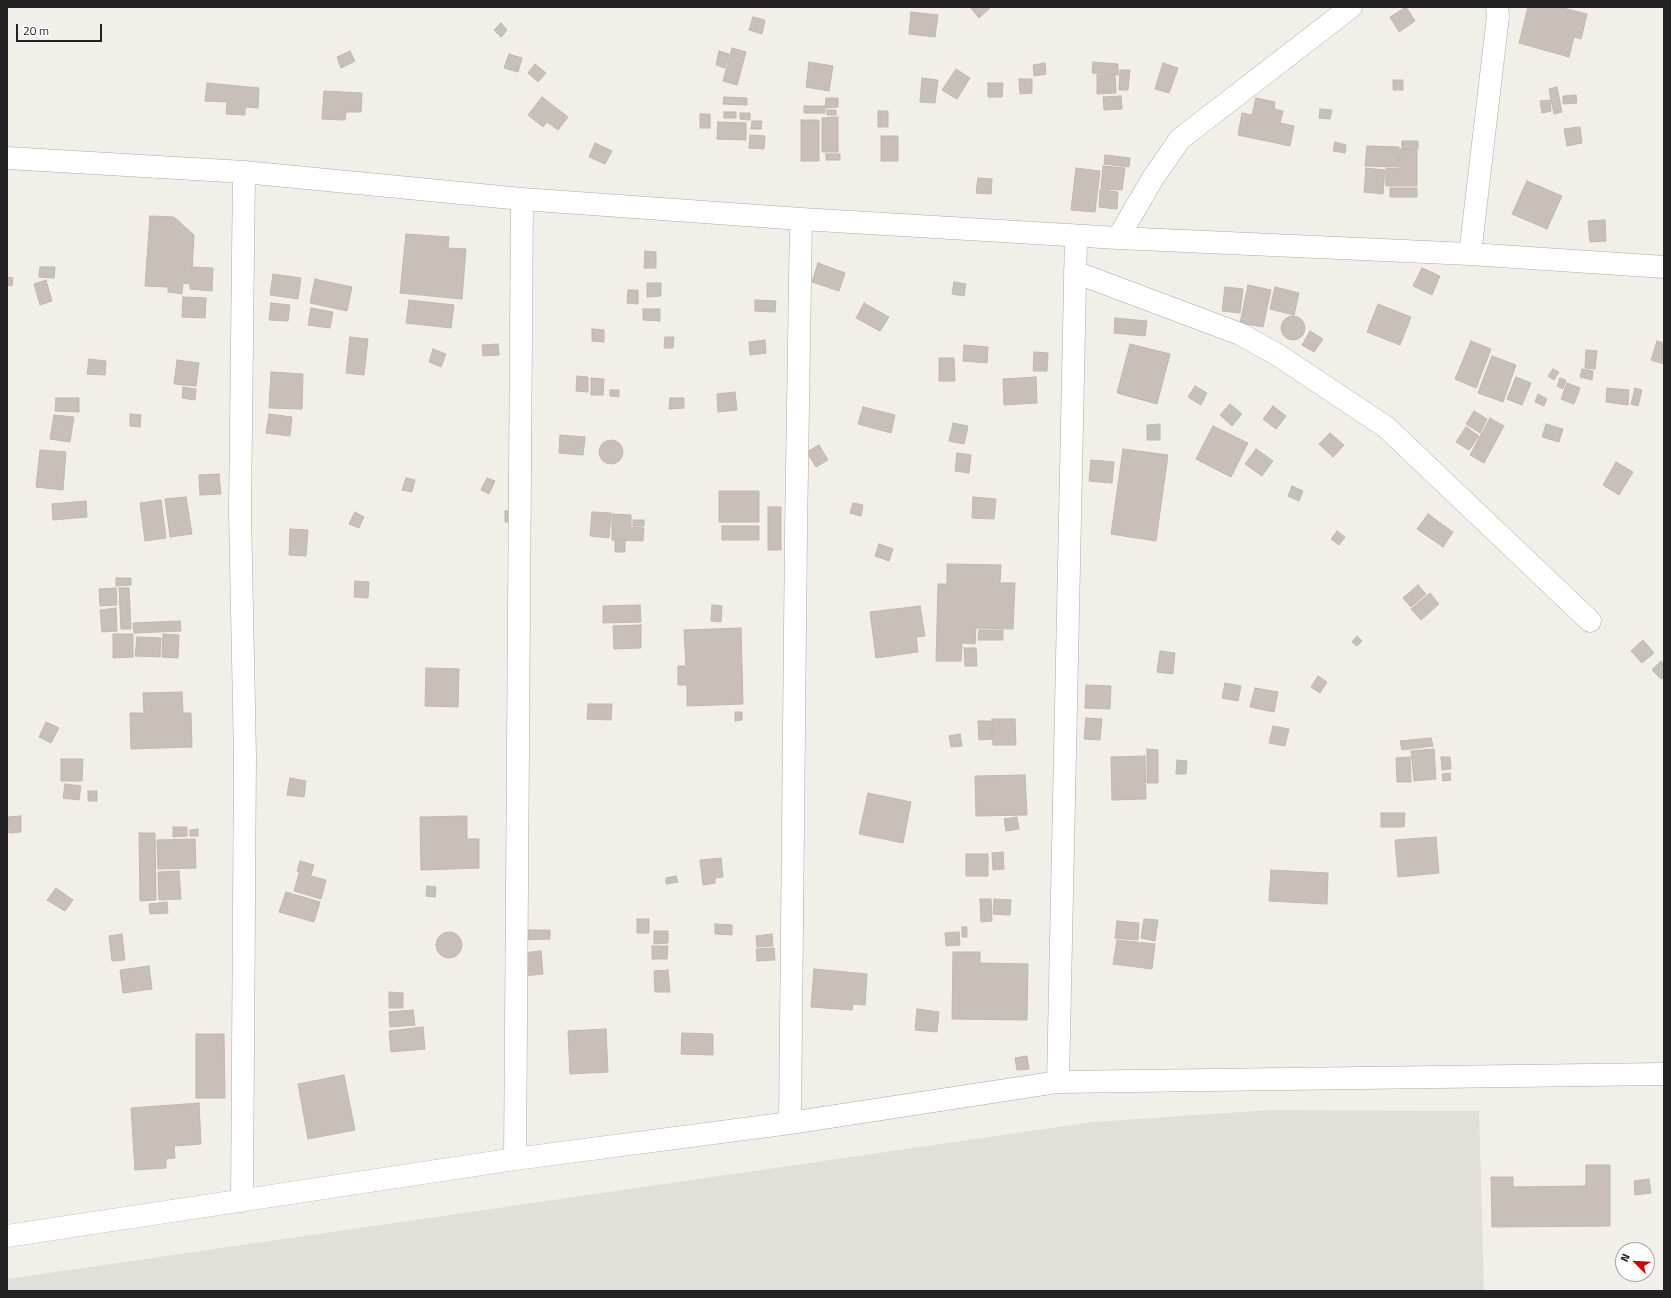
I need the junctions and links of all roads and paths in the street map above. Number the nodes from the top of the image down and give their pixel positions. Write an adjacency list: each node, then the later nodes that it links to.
1 (1351, 7): 8 (street)
2 (1497, 7): 9 (street)
3 (7, 158): 4 (street)
4 (244, 172): 5 (street); 17 (street)
5 (522, 199): 6 (street); 16 (street)
6 (801, 219): 7 (street); 15 (street)
7 (1076, 236): 8 (street); 11 (street)
8 (1118, 238): 9 (street)
9 (1470, 254): 10 (street)
10 (1664, 267)
11 (1075, 272): 12 (street); 14 (street)
12 (1590, 621)
13 (1664, 1074): 14 (street)
14 (1058, 1082): 15 (street)
15 (790, 1123): 16 (street)
16 (515, 1159): 17 (street)
17 (242, 1201): 18 (street)
18 (7, 1236)

